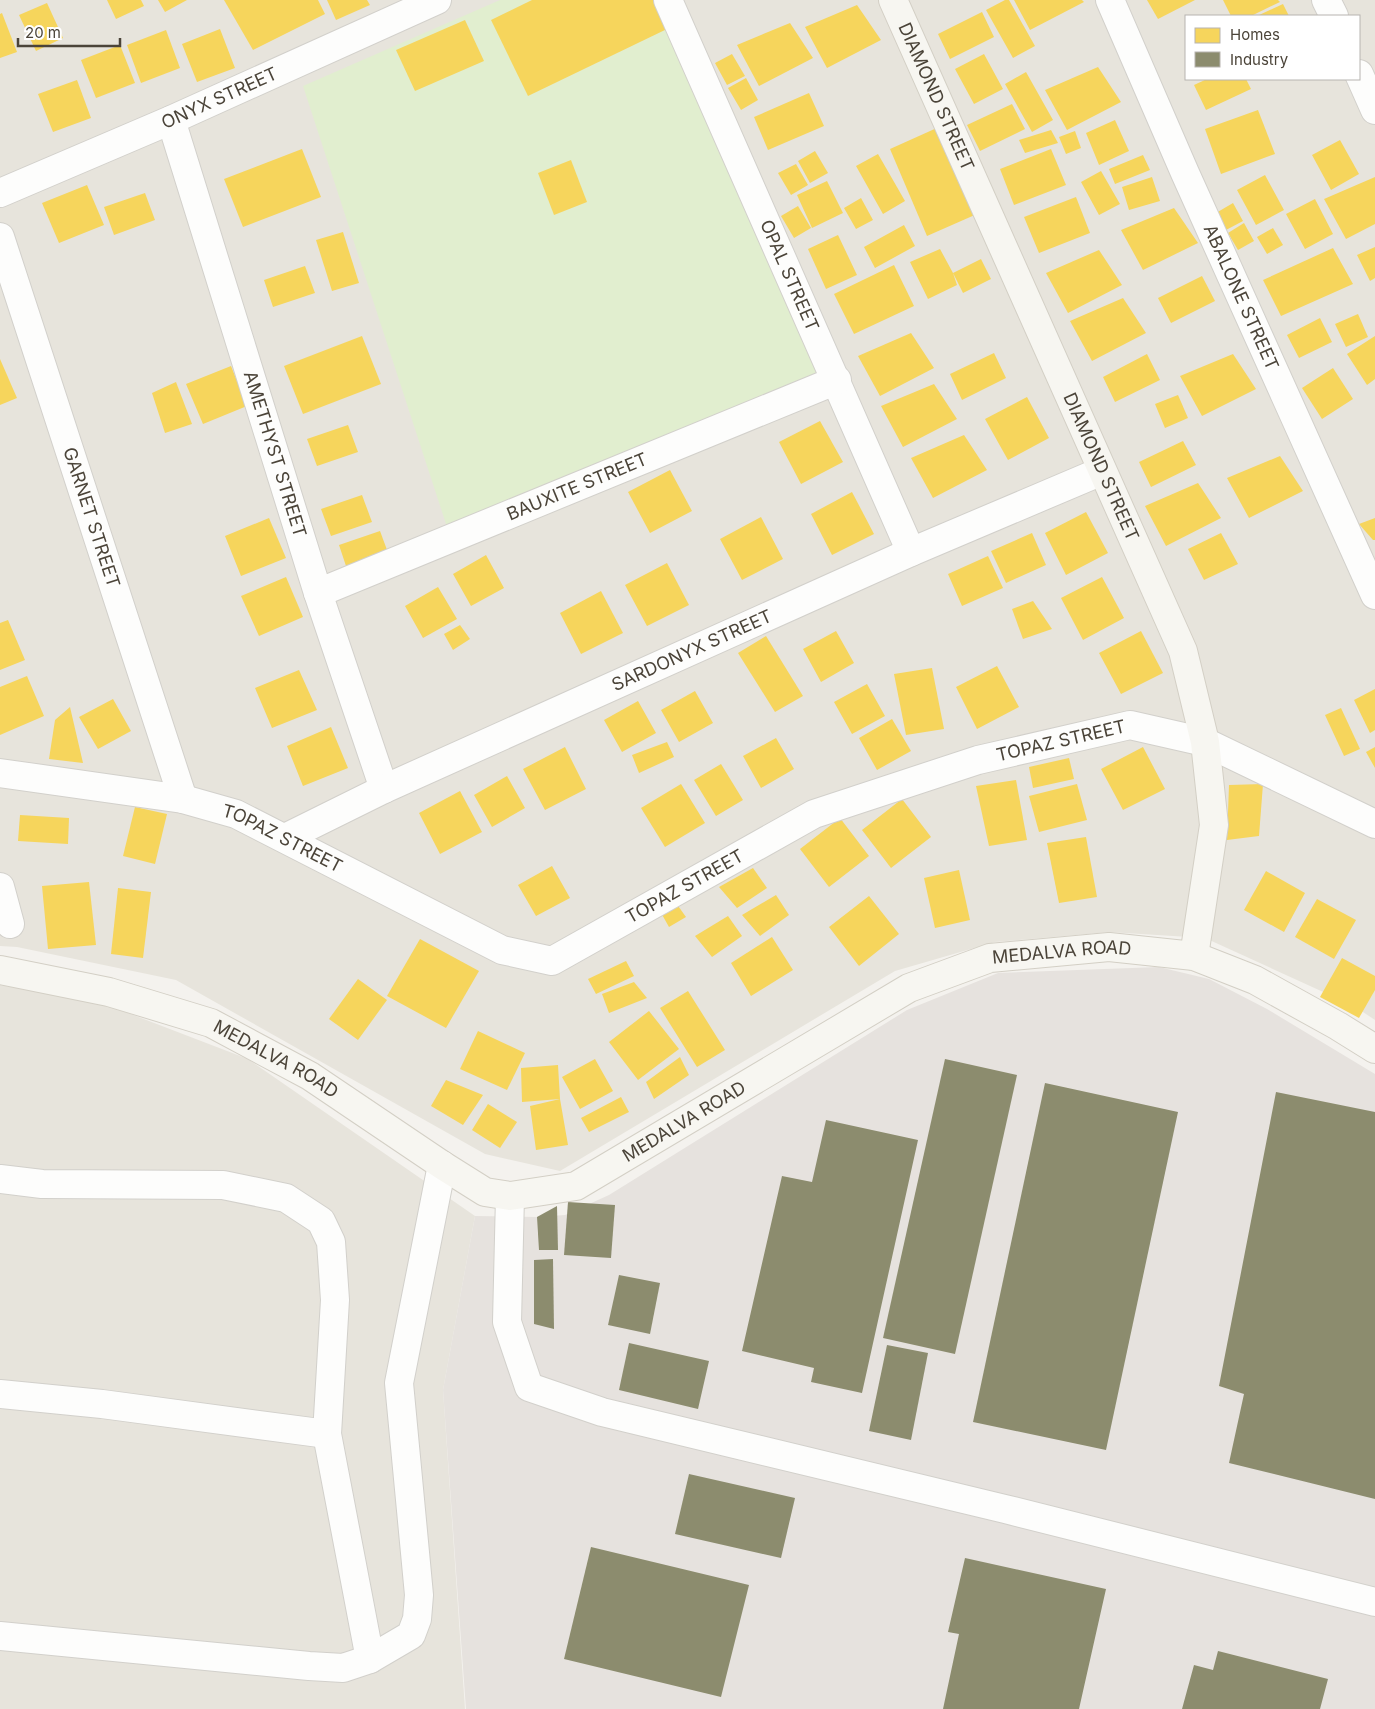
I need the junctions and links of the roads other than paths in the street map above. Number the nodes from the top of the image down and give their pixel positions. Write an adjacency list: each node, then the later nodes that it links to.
1 (436, 0): 9 (street, ONYX STREET)
2 (668, 0): 12 (street, OPAL STREET)
3 (893, 0): 13 (street, DIAMOND STREET)
4 (1110, 0): 16 (street, ABALONE STREET)
5 (1326, 0): 6 (street)
6 (1334, 15)
7 (1360, 76): 8 (street)
8 (1375, 110)
9 (171, 120): 10 (street, ONYX STREET); 15 (street, AMETHYST STREET)
10 (0, 193)
11 (0, 237): 20 (street, GARNET STREET)
12 (837, 380): 14 (street, OPAL STREET); 15 (street, BAUXITE STREET)
13 (1102, 470): 14 (street, SARDONYX STREET); 17 (street, DIAMOND STREET)
14 (911, 552): 19 (street, SARDONYX STREET)
15 (318, 593): 19 (street, AMETHYST STREET)
16 (1375, 595)
17 (1205, 742): 21 (street, TOPAZ STREET); 22 (street, TOPAZ STREET); 25 (street, DIAMOND STREET)
18 (0, 773): 20 (street, TOPAZ STREET)
19 (384, 789): 22 (street, SARDONYX STREET)
20 (183, 799): 22 (street, TOPAZ STREET)
21 (1375, 824)
22 (284, 838)
23 (0, 887): 24 (street)
24 (10, 924)
25 (1194, 956): 27 (street, MEDALVA ROAD); 30 (street, MEDALVA ROAD)
26 (0, 970): 28 (street, MEDALVA ROAD)
27 (1375, 1049)
28 (442, 1165): 30 (street, MEDALVA ROAD); 35 (street)
29 (0, 1178): 32 (street)
30 (510, 1196): 33 (street)
31 (0, 1394): 32 (street)
32 (327, 1434): 35 (street)
33 (1375, 1602)
34 (0, 1636): 35 (street)
35 (370, 1659)

